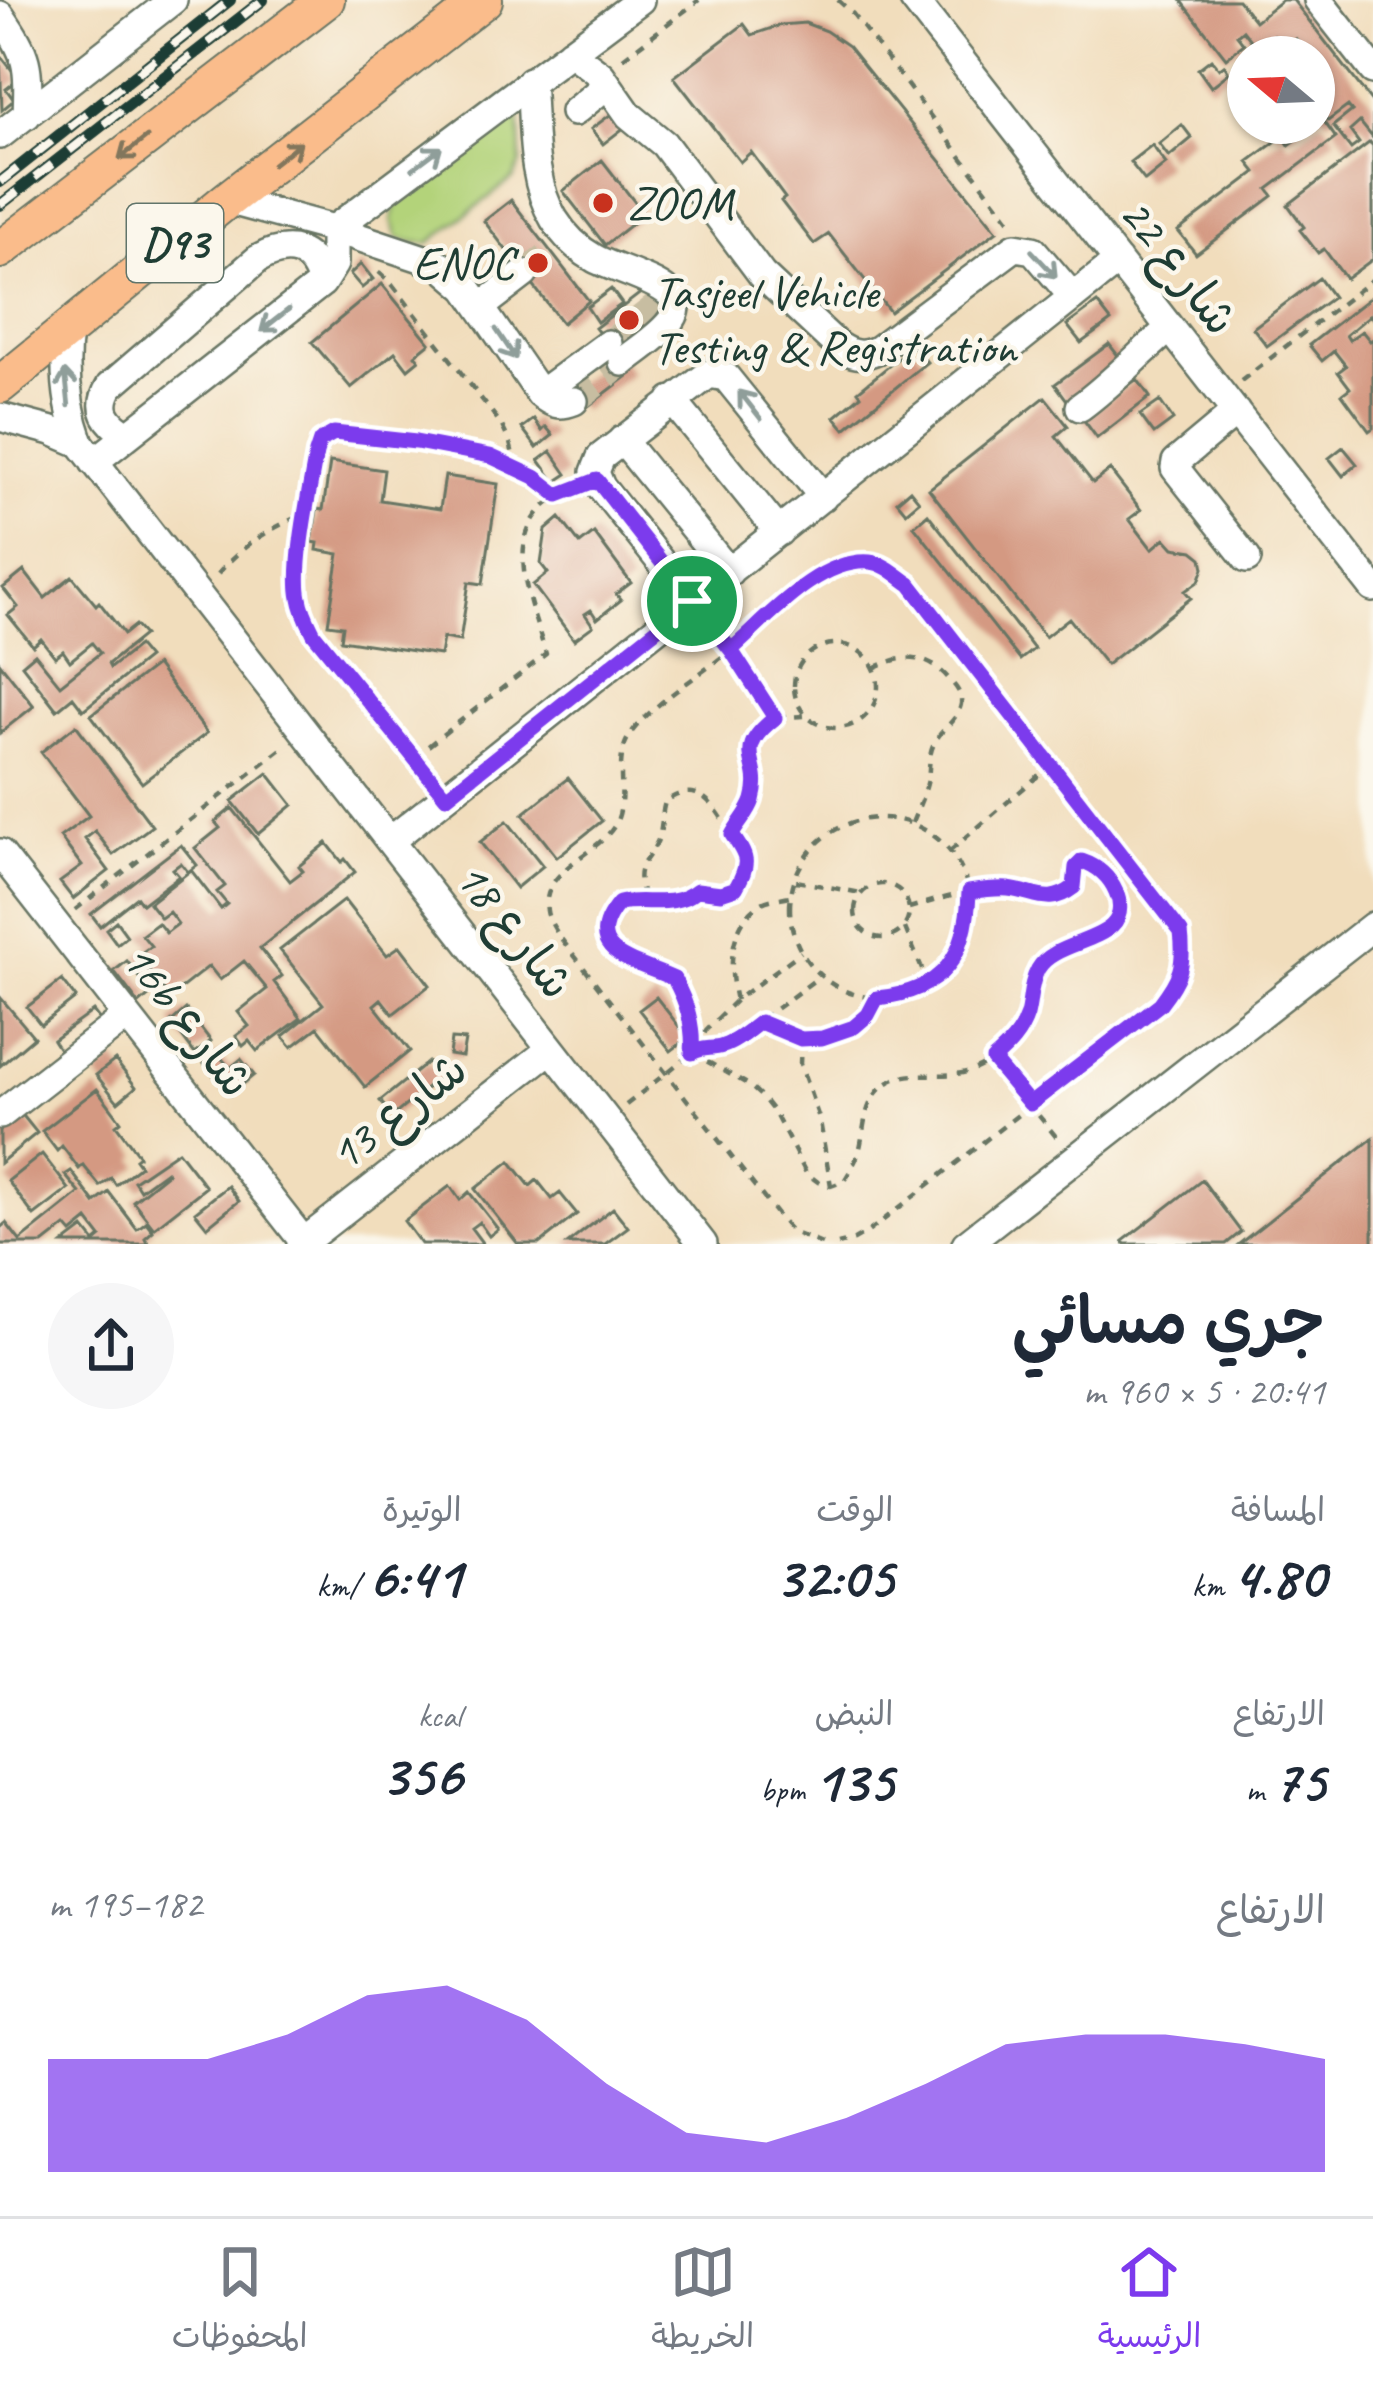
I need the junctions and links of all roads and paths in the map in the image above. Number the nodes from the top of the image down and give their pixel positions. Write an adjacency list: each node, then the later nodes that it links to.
1 (326, 0): 22 (main road, D93, one-way to 22)
2 (466, 0): 16 (main road)
3 (484, 0): 16 (main road, D93)
4 (640, 0): 11 (street)
5 (699, 0): 15 (path)
6 (838, 0): 23 (path)
7 (914, 0): 24 (street, شارع 22)
8 (1318, 0): 13 (street)
9 (169, 1): 18 (street)
10 (0, 14): 18 (street)
11 (594, 34): 12 (street); 15 (street)
12 (570, 52): 14 (street); 15 (street)
13 (1373, 70)
14 (530, 81): 21 (street, one-way to 14); 33 (street)
15 (609, 88): 17 (street); 23 (street)
16 (351, 102): 20 (main road, D93, one-way to 16)
17 (574, 112)
18 (27, 115): 19 (street)
19 (0, 135)
20 (227, 200): 21 (street); 31 (main road, D93)
21 (335, 239): 27 (street); 29 (street); 42 (path)
22 (0, 250)
23 (1033, 250): 28 (street, one-way to 28)
24 (1118, 261): 28 (street); 30 (street, شارع 22)
25 (524, 274): 29 (street)
26 (1373, 280): 36 (path)
27 (322, 283): 39 (street, one-way to 39); 39 (street)
28 (1073, 297): 45 (street)
29 (481, 307): 33 (street, one-way to 33)
30 (1170, 328): 36 (street, شارع 22); 37 (street)
31 (68, 331): 32 (main road, D93); 41 (street, شارع 18, one-way to 31)
32 (0, 385)
33 (540, 394): 34 (street)
34 (574, 400)
35 (672, 400): 40 (street); 45 (street, one-way to 35); 47 (street)
36 (1229, 404): 48 (street); 50 (street, شارع 22)
37 (1080, 407)
38 (0, 417): 41 (street)
39 (128, 435): 41 (street)
40 (622, 440): 43 (street); 49 (street)
41 (87, 453): 51 (street, شارع 18)
42 (516, 466): 44 (path); 46 (path)
43 (597, 480): 44 (path); 52 (street)
44 (558, 495): 58 (path)
45 (823, 496): 47 (street)
46 (307, 513): 51 (path); 58 (path)
47 (779, 532): 49 (street)
48 (1247, 560)
49 (729, 572): 52 (street)
50 (1373, 588)
51 (201, 598): 57 (street, شارع 18)
52 (692, 601): 53 (path); 60 (street)
53 (731, 650): 56 (path); 59 (path); 87 (path)
54 (874, 668): 55 (path); 55 (path); 61 (path)
55 (805, 716): 56 (path)
56 (775, 718): 62 (path)
57 (304, 731): 63 (street, شارع 18); 72 (path)
58 (414, 757): 60 (path)
59 (1051, 765): 64 (path); 88 (path)
60 (446, 797): 63 (street)
61 (912, 823): 64 (path); 66 (path)
62 (732, 835): 70 (path); 70 (path)
63 (390, 842): 84 (street, شارع 18)
64 (950, 851): 67 (path)
65 (0, 853): 72 (street, 16b شارع)
66 (794, 880): 68 (path); 69 (path)
67 (969, 892): 71 (path); 77 (path); 86 (path)
68 (861, 893): 71 (path); 74 (path)
69 (790, 896): 75 (path); 79 (path)
70 (645, 899): 85 (path)
71 (909, 908): 74 (path)
72 (57, 924): 80 (street, 16b شارع)
73 (1373, 926): 91 (street)
74 (904, 927): 77 (path)
75 (801, 952): 76 (path); 79 (path)
76 (820, 976): 78 (path); 81 (path)
77 (928, 984): 78 (path)
78 (877, 998): 82 (path)
79 (736, 1000): 83 (path)
80 (127, 1016): 89 (street); 93 (street, 16b شارع)
81 (760, 1022): 82 (path); 83 (path)
82 (801, 1039): 92 (path)
83 (699, 1047): 85 (path)
84 (551, 1049): 90 (street, شارع 18); 93 (street, شارع 13)
85 (692, 1053): 87 (path); 92 (path)
86 (993, 1060): 88 (path); 92 (path)
87 (667, 1071): 90 (path); 95 (path)
88 (1030, 1104): 91 (path); 96 (path)
89 (0, 1115)
90 (608, 1120): 94 (street, شارع 18)
91 (1073, 1159): 97 (street)
92 (831, 1186)
93 (303, 1243)
94 (704, 1244)
95 (822, 1244)
96 (838, 1244)
97 (966, 1244)

